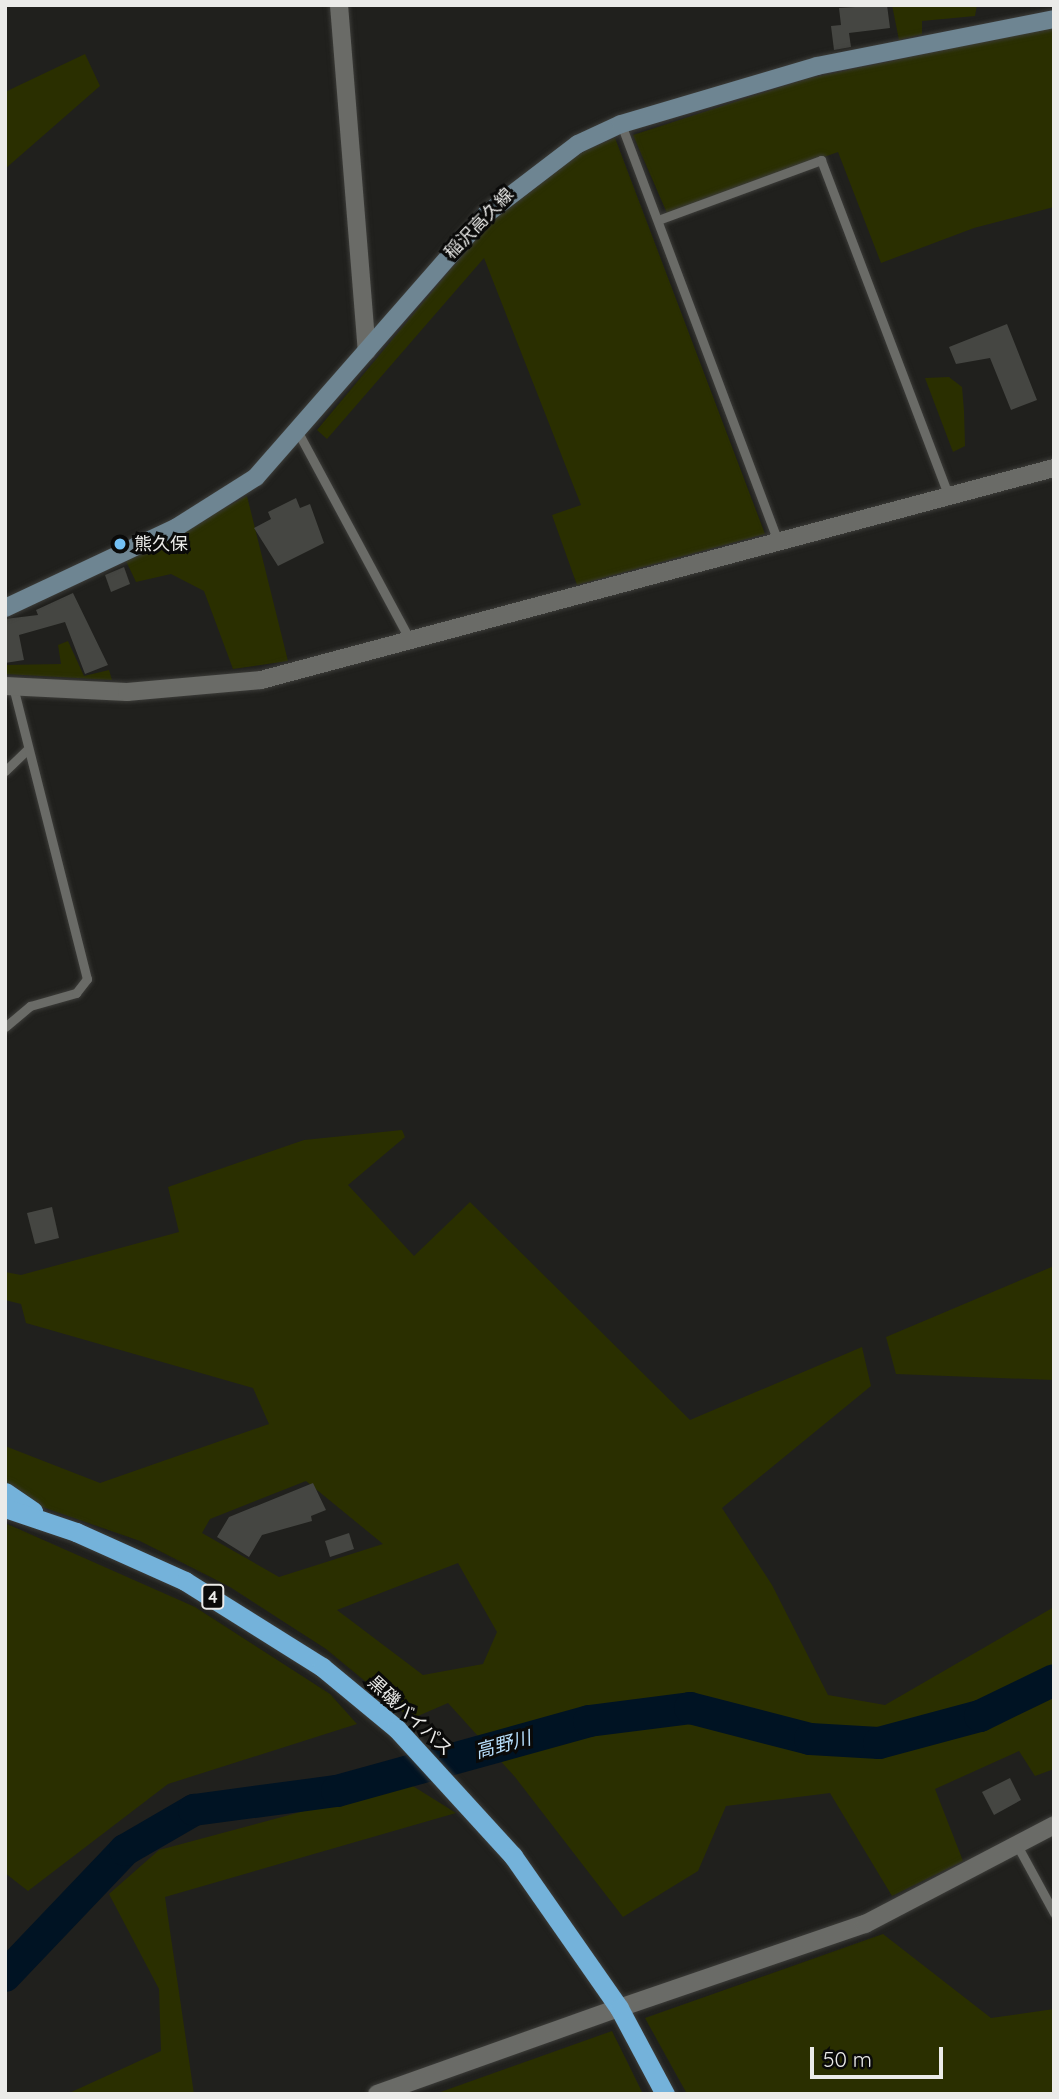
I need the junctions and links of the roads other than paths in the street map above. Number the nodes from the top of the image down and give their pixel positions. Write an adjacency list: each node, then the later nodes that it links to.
1 (339, 5): 5 (street)
2 (1054, 19): 3 (main road, 稲沢高久線)
3 (621, 124): 4 (lane); 5 (main road, 稲沢高久線)
4 (658, 220): 8 (lane); 9 (lane)
5 (368, 351): 6 (main road, 稲沢高久線)
6 (299, 434): 10 (main road, 稲沢高久線); 11 (lane)
7 (1054, 468): 8 (street)
8 (948, 495): 9 (street)
9 (777, 539): 11 (street)
10 (5, 608)
11 (412, 644): 12 (street)
12 (9, 687): 13 (lane)
13 (28, 749): 14 (lane); 15 (lane)
14 (5, 771)
15 (5, 1027)
16 (5, 1492): 18 (highway, 4)
17 (9, 1510): 18 (highway, 黒磯バイパス / 4)
18 (48, 1522): 22 (highway, 黒磯バイパス / 4)
19 (1054, 1825): 20 (street)
20 (1017, 1844): 21 (lane); 22 (street)
21 (1054, 1913)
22 (619, 2008): 23 (street); 24 (highway, 黒磯バイパス / 4)
23 (377, 2094)
24 (665, 2094)

